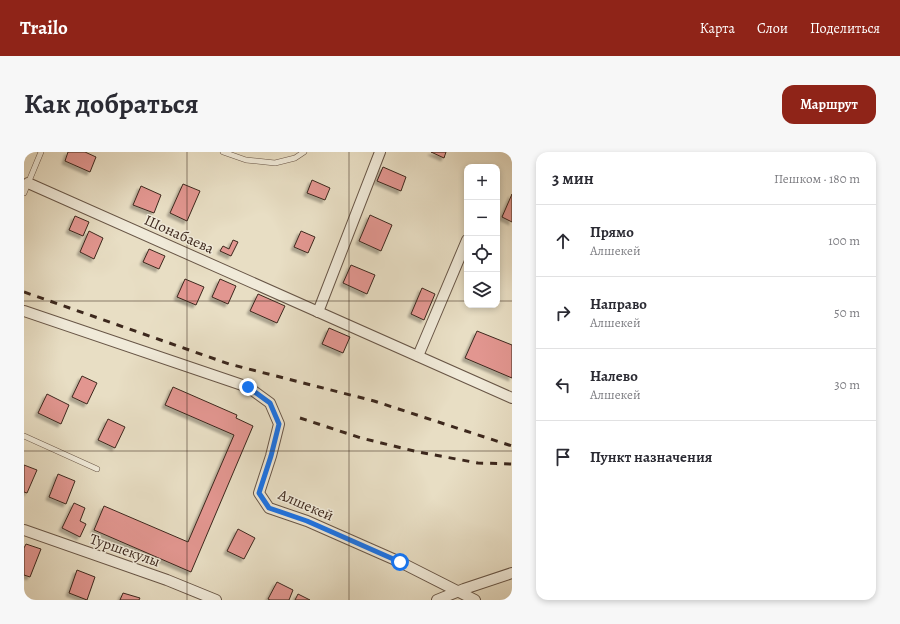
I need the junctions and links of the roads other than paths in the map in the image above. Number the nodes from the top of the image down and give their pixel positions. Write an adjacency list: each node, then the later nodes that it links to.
1 (41, 152): 5 (lane)
2 (223, 152): 3 (lane)
3 (304, 152)
4 (380, 152): 9 (street)
5 (28, 183): 6 (lane); 9 (street, Шонабаева)
6 (24, 193)
7 (464, 247): 10 (street)
8 (24, 311): 16 (street, Алшекей)
9 (318, 312): 10 (street, Шонабаева)
10 (418, 356): 11 (street, Шонабаева)
11 (512, 398)
12 (24, 436): 13 (lane)
13 (97, 469)
14 (24, 530): 17 (street, Туршекулы)
15 (512, 573): 16 (street)
16 (459, 591): 18 (street); 19 (street, Алшекей)
17 (216, 600)
18 (437, 600)
19 (475, 600)

